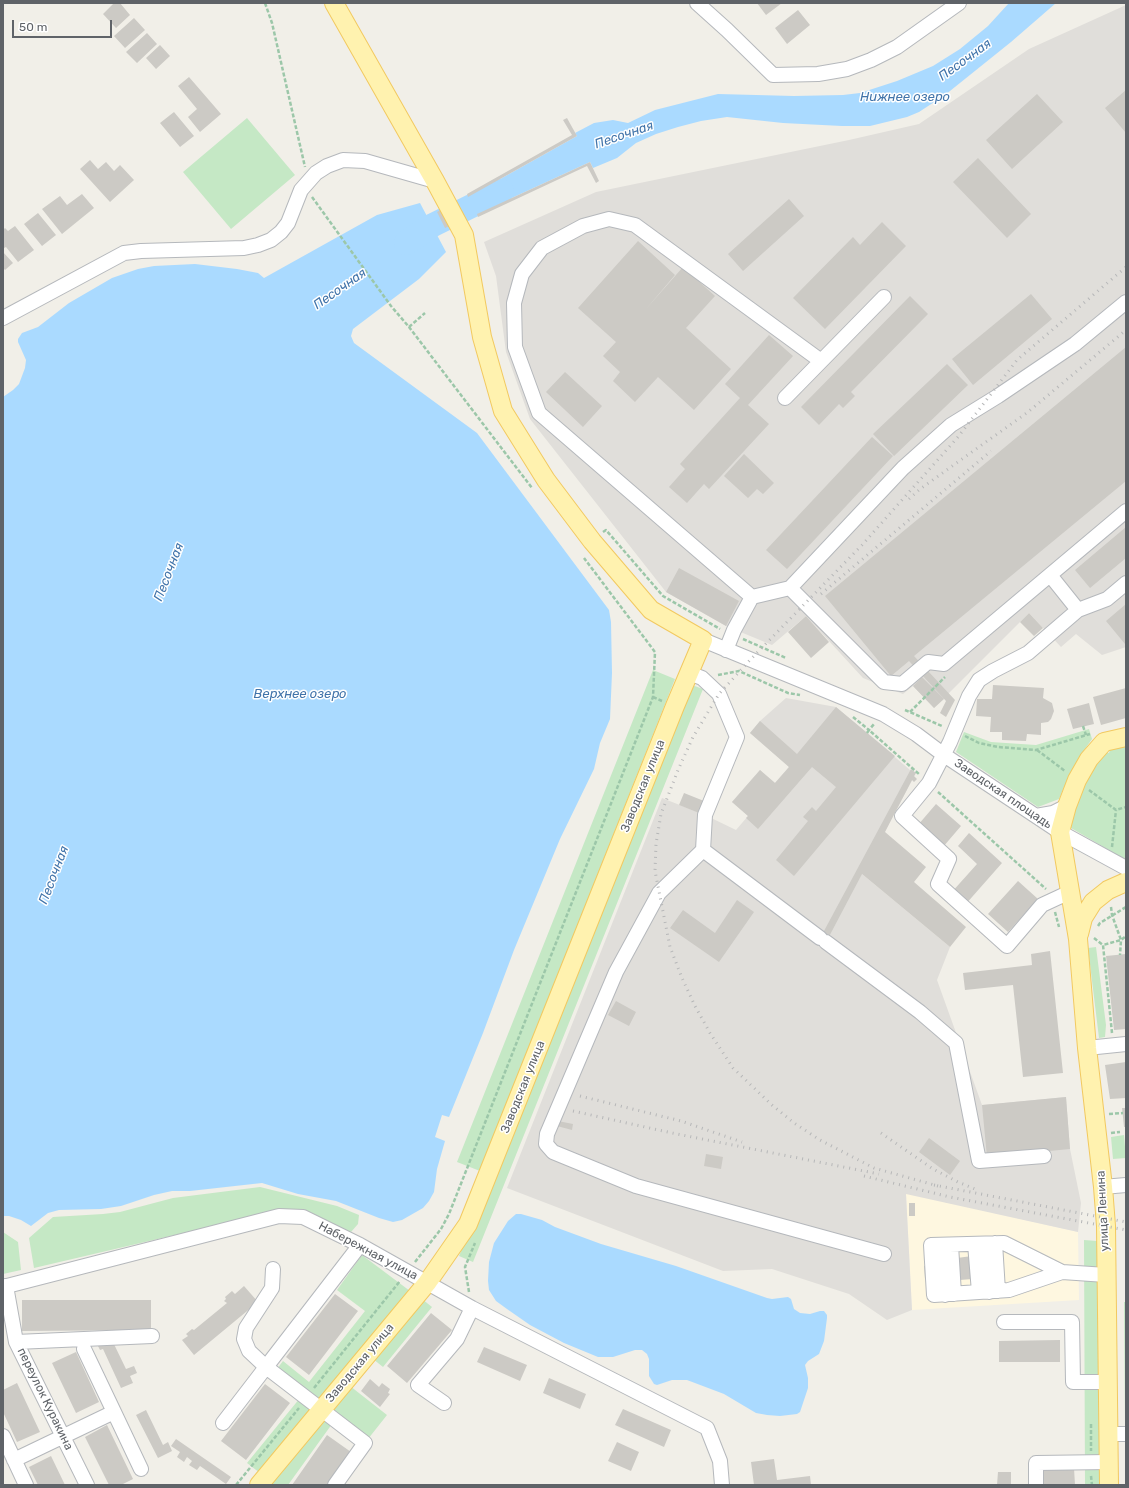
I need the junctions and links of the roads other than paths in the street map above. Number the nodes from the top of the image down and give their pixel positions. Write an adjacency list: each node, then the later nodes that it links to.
1 (334, 3): 4 (main road)
2 (697, 3): 3 (street)
3 (959, 3)
4 (440, 188): 7 (street); 16 (main road)
5 (884, 297): 8 (street)
6 (1126, 302): 13 (street)
7 (3, 318)
8 (821, 360): 9 (street); 14 (street)
9 (785, 398)
10 (1126, 511): 11 (street)
11 (1050, 575): 13 (street); 15 (street)
12 (1126, 583): 15 (street)
13 (790, 588): 14 (street)
14 (752, 597): 17 (street)
15 (1078, 610): 20 (street)
16 (703, 640): 17 (street, Заводская площадь); 18 (main road, Заводская улица)
17 (726, 650): 20 (street, Заводская площадь)
18 (696, 676): 24 (street); 41 (main road, Заводская улица)
19 (1126, 737): 21 (main road, Заводская площадь)
20 (944, 755): 22 (street, Заводская площадь); 27 (street)
21 (1067, 806): 22 (street); 23 (main road, Заводская площадь)
22 (1036, 816): 23 (street, Заводская площадь)
23 (1060, 832): 25 (street); 27 (main road)
24 (703, 850): 31 (street); 37 (street)
25 (1126, 868)
26 (1126, 882): 28 (main road)
27 (1070, 892): 28 (main road)
28 (1086, 939): 30 (main road, улица Ленина)
29 (1126, 1044): 30 (street)
30 (1087, 1048): 33 (main road, улица Ленина)
31 (1044, 1156)
32 (1126, 1185): 33 (street)
33 (1103, 1187): 40 (main road, улица Ленина)
34 (985, 1243): 36 (street); 39 (street); 43 (street); 43 (street)
35 (360, 1245): 41 (street, Набережная улица); 42 (street, Набережная улица); 50 (street)
36 (946, 1245): 44 (street); 44 (street)
37 (884, 1254)
38 (273, 1269): 50 (street)
39 (1062, 1272): 40 (street); 43 (street)
40 (1106, 1275): 51 (main road, улица Ленина)
41 (427, 1283): 45 (street, Набережная улица); 53 (main road, Заводская улица)
42 (4, 1286): 48 (street, переулок Куракина)
43 (989, 1292): 44 (street)
44 (949, 1294)
45 (472, 1308): 52 (street); 66 (street, Набережная улица)
46 (1004, 1322): 51 (street)
47 (152, 1336): 48 (street)
48 (16, 1342): 58 (street, переулок Куракина)
49 (84, 1349): 54 (street)
50 (266, 1367): 53 (street); 55 (street)
51 (1108, 1382): 56 (main road, улица Ленина)
52 (444, 1403)
53 (322, 1410): 64 (main road, Заводская улица); 65 (street)
54 (114, 1412): 58 (street); 61 (street)
55 (224, 1423)
56 (1117, 1434): 60 (main road, улица Ленина)
57 (3, 1436): 59 (street)
58 (64, 1436): 59 (street); 63 (street, переулок Куракина)
59 (14, 1460): 62 (street)
60 (1100, 1462): 67 (street); 68 (main road, улица Ленина)
61 (141, 1468)
62 (26, 1485)
63 (87, 1485)
64 (259, 1485)
65 (335, 1485)
66 (722, 1485)
67 (1036, 1485)
68 (1109, 1485)

